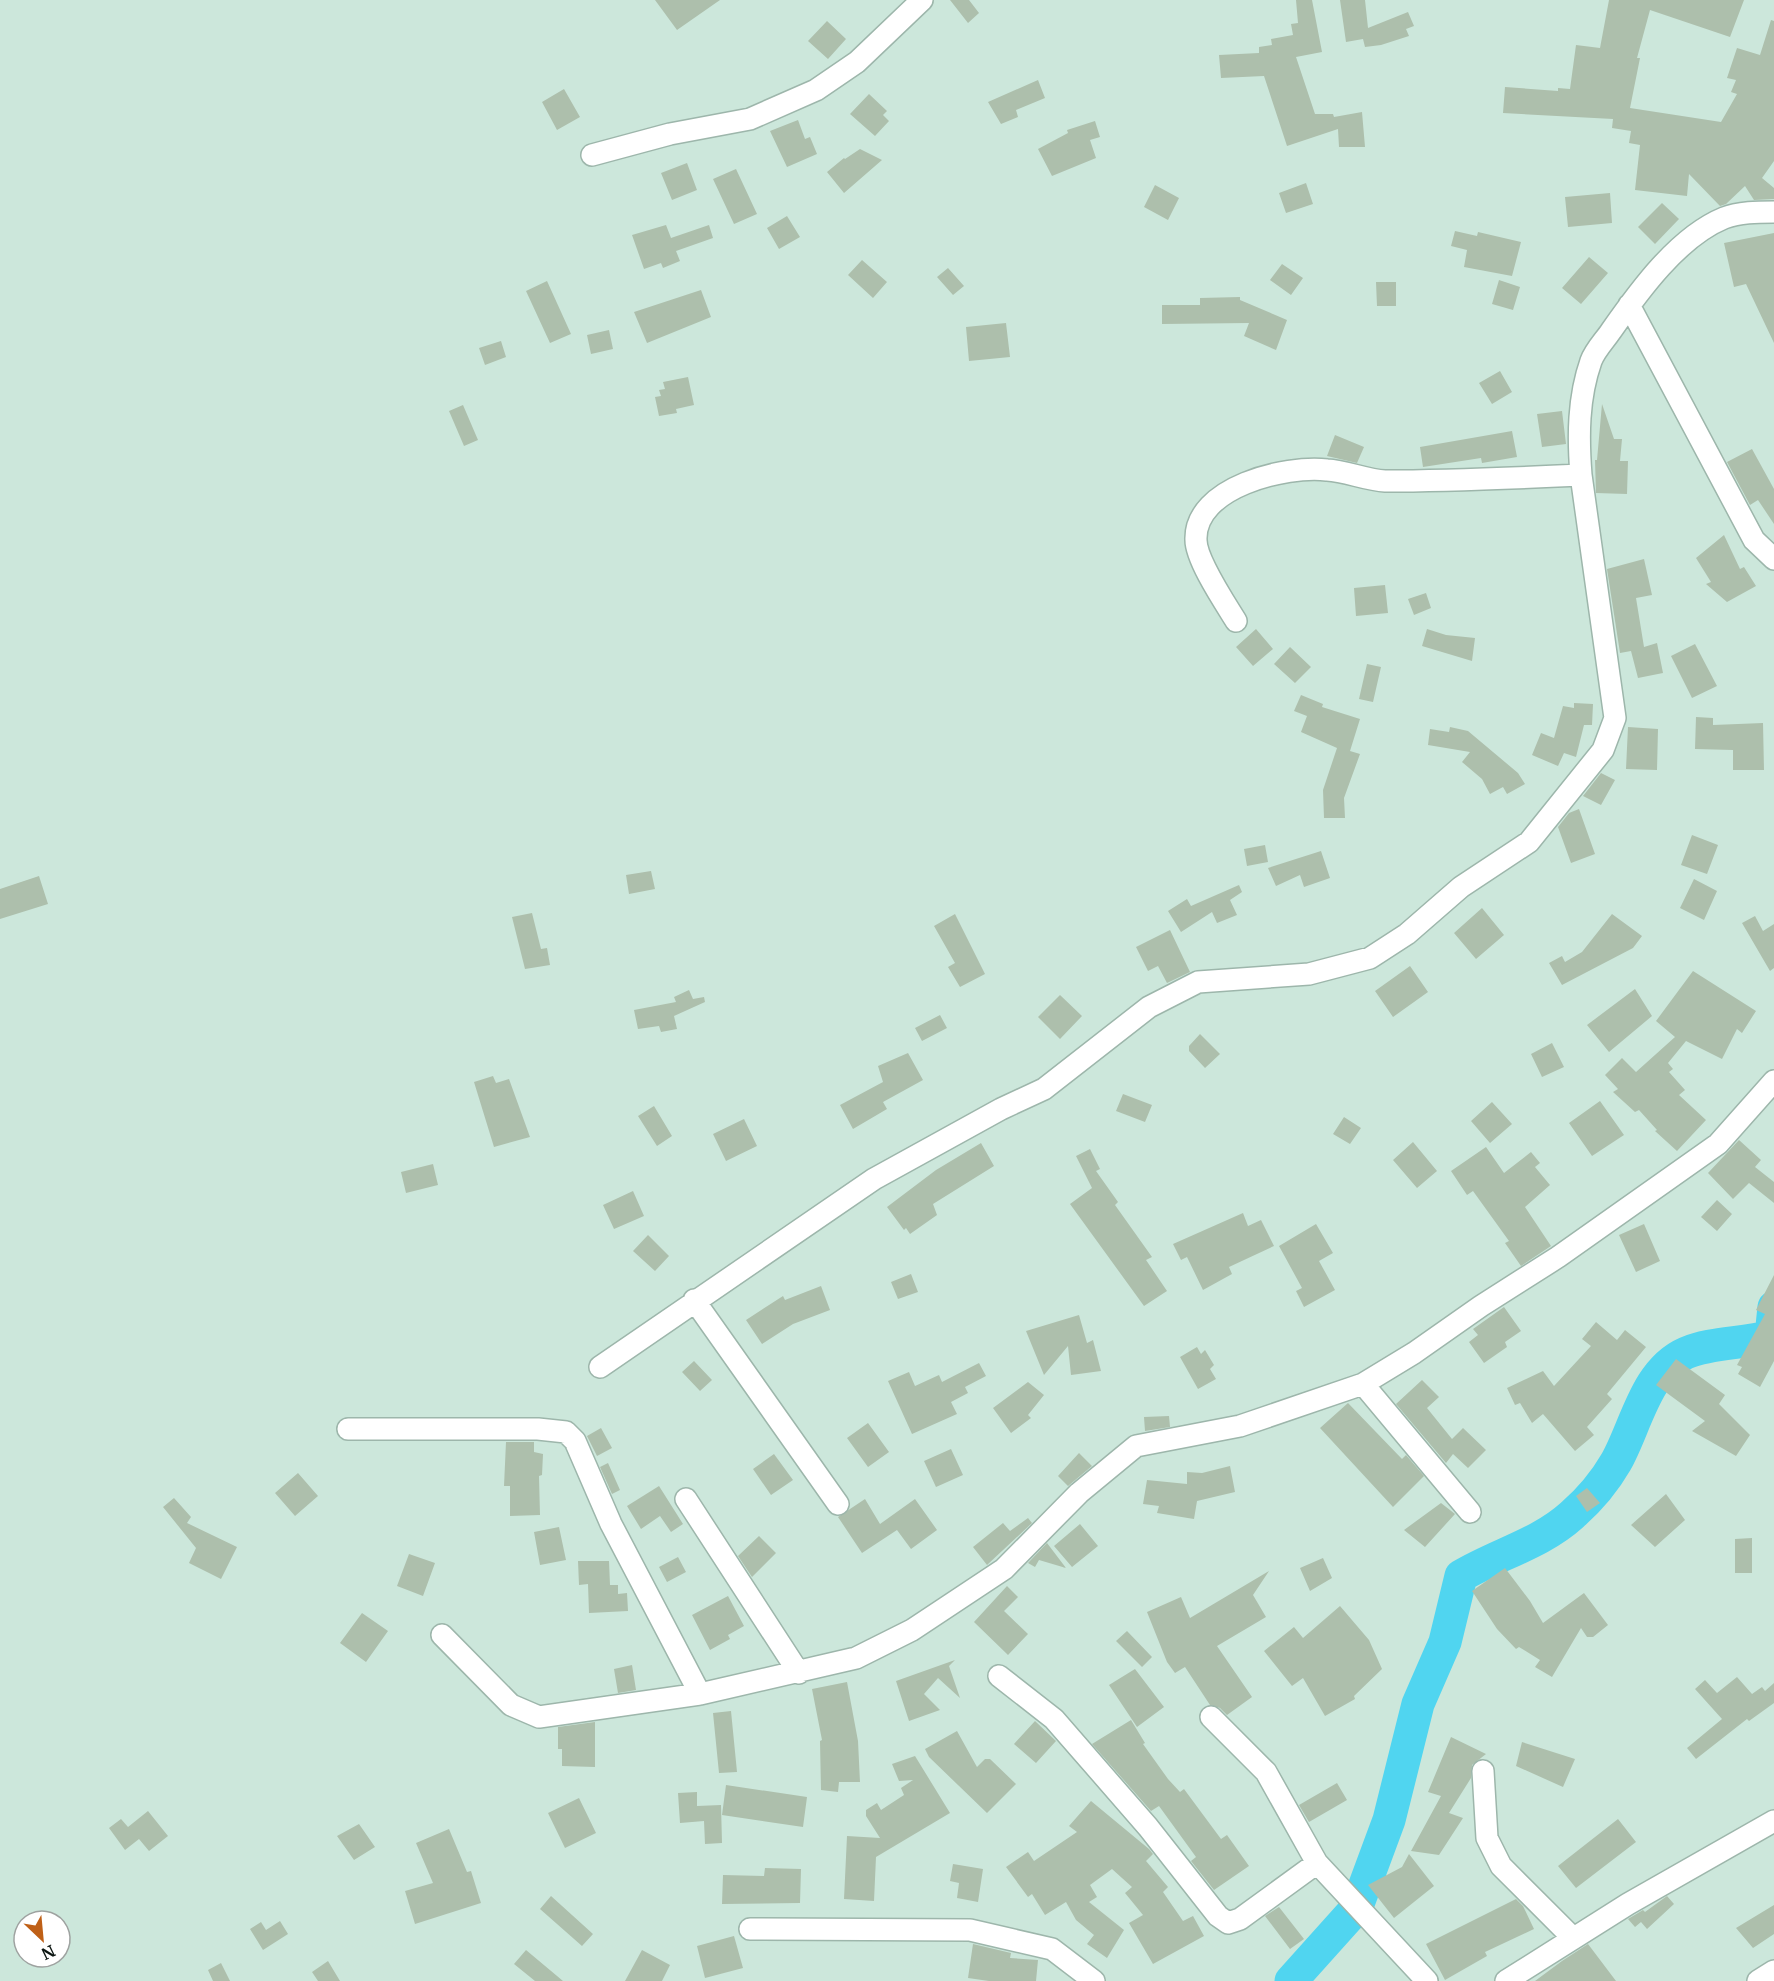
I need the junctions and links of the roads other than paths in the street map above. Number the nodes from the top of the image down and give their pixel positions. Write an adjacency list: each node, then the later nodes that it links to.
1 (922, 0): 2 (street)
2 (592, 155)
3 (1774, 212): 4 (street)
4 (1629, 305): 5 (street); 6 (street)
5 (1581, 475): 7 (street); 9 (street)
6 (1774, 559)
7 (1236, 621)
8 (1774, 1081): 11 (street)
9 (694, 1300): 10 (street); 14 (street)
10 (600, 1367)
11 (1363, 1384): 15 (street); 17 (street)
12 (348, 1429): 19 (street)
13 (686, 1499): 17 (street)
14 (838, 1504)
15 (1470, 1512)
16 (442, 1635): 19 (street)
17 (799, 1673): 19 (street)
18 (999, 1676): 23 (street)
19 (700, 1694)
20 (1211, 1717): 23 (street)
21 (1483, 1771): 25 (street)
22 (1774, 1821): 25 (street)
23 (1317, 1863): 28 (street)
24 (750, 1929): 27 (street)
25 (1573, 1938): 29 (street)
26 (1774, 1971): 30 (street)
27 (1094, 1981)
28 (1427, 1981)
29 (1506, 1981)
30 (1758, 1981)

